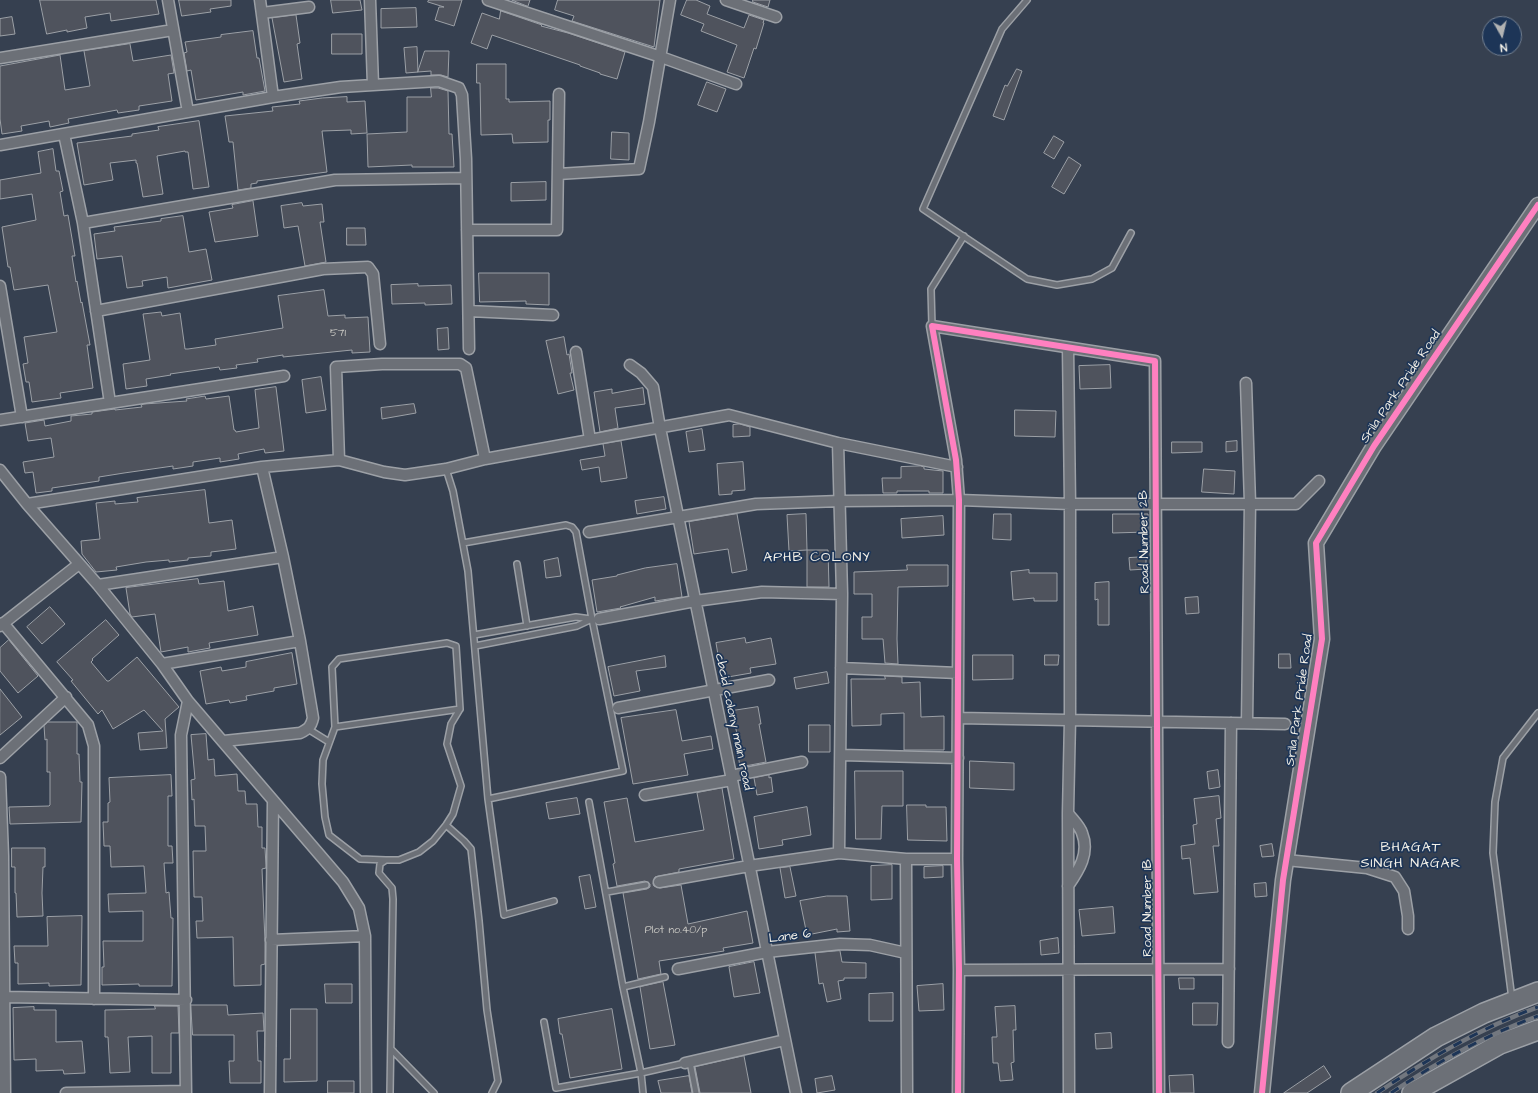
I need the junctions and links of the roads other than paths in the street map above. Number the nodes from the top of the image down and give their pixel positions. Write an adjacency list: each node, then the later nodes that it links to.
1 (168, 0): 11 (street)
2 (260, 0): 9 (street)
3 (370, 0): 15 (street)
4 (488, 0): 12 (street)
5 (670, 0): 12 (street)
6 (726, 0): 10 (street)
7 (1027, 0): 27 (lane)
8 (308, 7): 9 (street)
9 (262, 13): 17 (street)
10 (776, 17)
11 (173, 30): 13 (street); 18 (street)
12 (661, 57): 14 (street); 21 (street)
13 (0, 58)
14 (736, 84)
15 (373, 85): 17 (street); 22 (street)
16 (560, 94): 21 (street)
17 (273, 96): 18 (street)
18 (188, 112): 19 (street)
19 (64, 134): 20 (street); 24 (street)
20 (0, 145)
21 (558, 174): 25 (street)
22 (466, 178): 24 (street); 25 (street)
23 (1538, 206): 111 (street, Srila Park Pride Road)
24 (83, 223): 29 (street)
25 (467, 230): 30 (street)
26 (1131, 233): 27 (lane)
27 (964, 236): 32 (lane)
28 (0, 286): 41 (street)
29 (96, 311): 33 (street); 40 (street)
30 (469, 311): 31 (street); 35 (street)
31 (552, 315)
32 (932, 326): 34 (street); 49 (street)
33 (380, 344)
34 (1068, 348): 56 (street); 57 (street, Road Number 2B)
35 (469, 349)
36 (576, 352): 44 (street)
37 (630, 365): 43 (street, cbcid colony main road)
38 (284, 376): 40 (street)
39 (1246, 383): 58 (street)
40 (110, 403): 41 (street)
41 (22, 417): 42 (street)
42 (0, 420)
43 (660, 428): 44 (street); 45 (street); 59 (street, cbcid colony main road)
44 (590, 440): 46 (street)
45 (838, 443): 49 (street); 54 (street)
46 (485, 459): 47 (street); 50 (street)
47 (339, 460): 48 (street); 50 (street)
48 (262, 467): 55 (street); 62 (street)
49 (957, 467): 53 (street)
50 (446, 469): 61 (lane)
51 (0, 470): 55 (street)
52 (1319, 481): 58 (street)
53 (959, 500): 54 (street); 56 (street); 76 (street)
54 (840, 501): 59 (street); 66 (street)
55 (27, 504): 63 (street)
56 (1070, 504): 57 (street); 85 (street)
57 (1156, 504): 58 (street); 86 (street, Road Number 2B)
58 (1250, 504): 88 (street)
59 (678, 516): 60 (street); 67 (street, cbcid colony main road)
60 (589, 532)
61 (463, 543): 68 (lane); 71 (lane)
62 (283, 557): 65 (street); 72 (street)
63 (79, 564): 65 (street); 69 (street)
64 (517, 564): 70 (lane)
65 (98, 585): 74 (street)
66 (842, 594): 67 (street); 75 (street)
67 (695, 601): 68 (street); 78 (street, cbcid colony main road)
68 (595, 619): 70 (lane); 73 (lane); 101 (lane)
69 (2, 625): 79 (street)
70 (527, 626): 71 (lane)
71 (474, 635): 73 (lane)
72 (300, 641): 74 (street); 91 (street)
73 (475, 646): 101 (lane)
74 (162, 664): 80 (street)
75 (842, 668): 76 (street); 94 (street)
76 (958, 673): 84 (street)
77 (769, 680): 78 (street)
78 (714, 690): 81 (street); 99 (street, cbcid colony main road)
79 (66, 697): 95 (street); 132 (street)
80 (188, 701): 92 (street); 133 (street)
81 (618, 708)
82 (460, 709): 90 (lane); 90 (lane); 105 (lane)
83 (1538, 713): 134 (lane)
84 (958, 718): 85 (street); 96 (street)
85 (1070, 720): 86 (street); 104 (street)
86 (1158, 722): 87 (street); 123 (street, Road Number 1B)
87 (1231, 723): 88 (street); 124 (street)
88 (1247, 723): 89 (street)
89 (1285, 724)
90 (335, 727): 93 (lane)
91 (308, 729): 92 (street); 93 (lane)
92 (224, 741): 102 (street)
93 (329, 742): 110 (lane)
94 (841, 755): 96 (street); 106 (street)
95 (0, 758)
96 (958, 758): 108 (street)
97 (802, 762): 99 (street)
98 (0, 777): 107 (street)
99 (731, 778): 100 (street); 112 (street, cbcid colony main road)
100 (645, 794)
101 (488, 799): 117 (lane)
102 (273, 802): 119 (street); 120 (street)
103 (589, 802): 116 (lane)
104 (1068, 813): 115 (street); 115 (street)
105 (446, 825): 110 (lane); 149 (lane)
106 (839, 853): 109 (street); 112 (street)
107 (2, 856): 131 (street)
108 (957, 858): 109 (street); 126 (street)
109 (906, 859): 122 (street)
110 (386, 860): 139 (lane)
111 (1286, 860): 118 (street); 157 (street, Srila Park Pride Road)
112 (749, 866): 113 (street); 121 (street, cbcid colony main road)
113 (659, 882)
114 (646, 885): 116 (lane)
115 (1068, 886): 127 (street)
116 (607, 892): 129 (lane)
117 (554, 901)
118 (1408, 929)
119 (365, 936): 120 (street); 146 (street)
120 (271, 940): 145 (street)
121 (767, 952): 122 (street, Lane 6); 125 (street, Lane 6); 137 (street, cbcid colony main road)
122 (906, 953): 153 (street)
123 (1159, 969): 124 (street); 127 (street); 156 (street, Road Number 1B)
124 (1229, 969): 138 (street)
125 (678, 970)
126 (960, 970): 127 (street); 154 (street)
127 (1069, 971): 155 (street)
128 (665, 977): 129 (lane)
129 (623, 987): 141 (lane)
130 (1538, 992): 134 (highway)
131 (4, 997): 132 (street); 143 (street)
132 (94, 999): 133 (street)
133 (186, 1000): 142 (street)
134 (1512, 1002): 158 (highway)
135 (544, 1022): 141 (lane)
136 (1538, 1030): 159 (highway)
137 (785, 1040): 140 (street); 152 (street, cbcid colony main road)
138 (1228, 1042)
139 (391, 1049): 147 (lane); 148 (lane)
140 (687, 1062): 141 (lane); 151 (lane)
141 (641, 1073): 150 (lane)
142 (186, 1092): 144 (street)
143 (5, 1093)
144 (66, 1093)
145 (270, 1093)
146 (366, 1093)
147 (390, 1093)
148 (434, 1093)
149 (492, 1093)
150 (643, 1093)
151 (696, 1093)
152 (796, 1093)
153 (907, 1093)
154 (958, 1093)
155 (1069, 1093)
156 (1159, 1093)
157 (1262, 1093)
158 (1351, 1093)
159 (1412, 1093)

